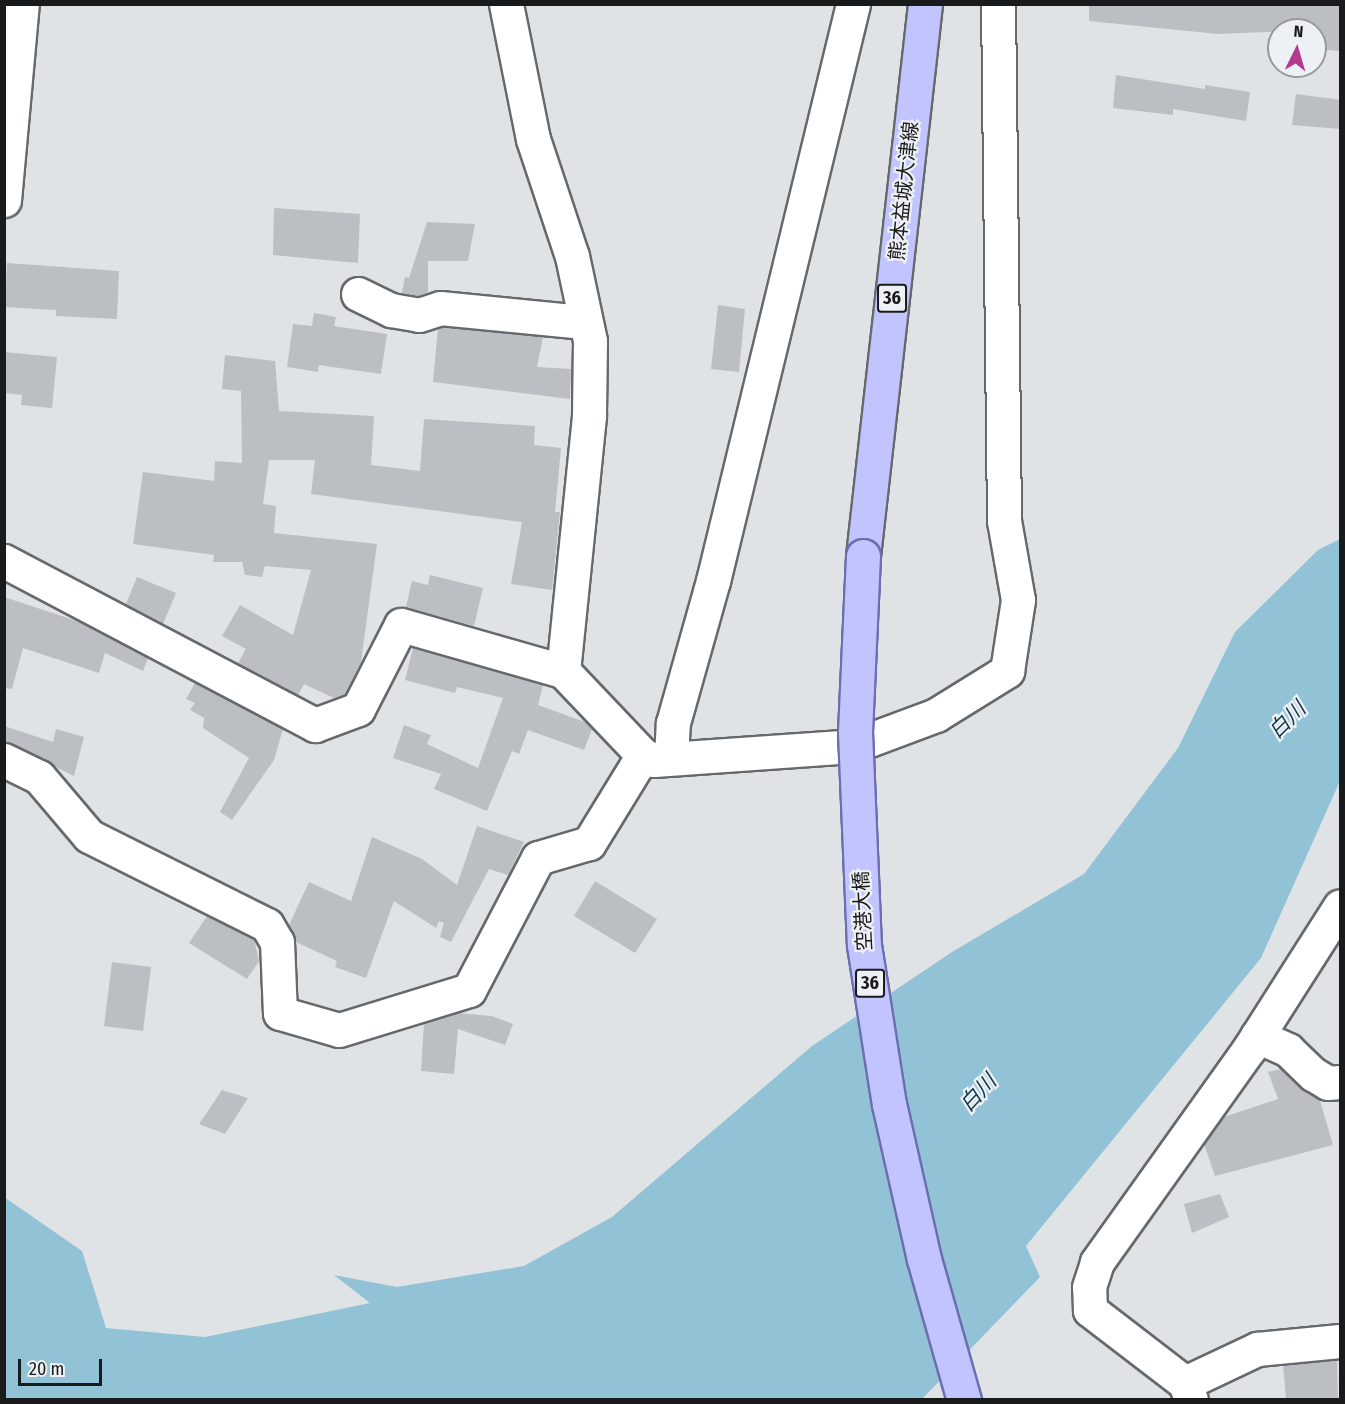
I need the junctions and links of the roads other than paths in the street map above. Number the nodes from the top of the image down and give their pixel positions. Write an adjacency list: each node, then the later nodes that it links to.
1 (22, 4): 6 (street)
2 (506, 4): 8 (street)
3 (853, 4): 12 (street)
4 (925, 4): 9 (main road, 熊本益城大津線 / 36)
5 (998, 4): 12 (street)
6 (4, 200)
7 (358, 294): 8 (street)
8 (584, 322): 11 (street)
9 (863, 556): 19 (main road, 空港大橋 / 36, bridge)
10 (4, 561): 11 (street)
11 (564, 671): 12 (street)
12 (657, 756): 13 (street)
13 (4, 760)
14 (1341, 906): 15 (street)
15 (1257, 1036): 16 (street); 18 (street)
16 (1341, 1082)
17 (1341, 1341): 18 (street)
18 (1188, 1391)
19 (964, 1400)

